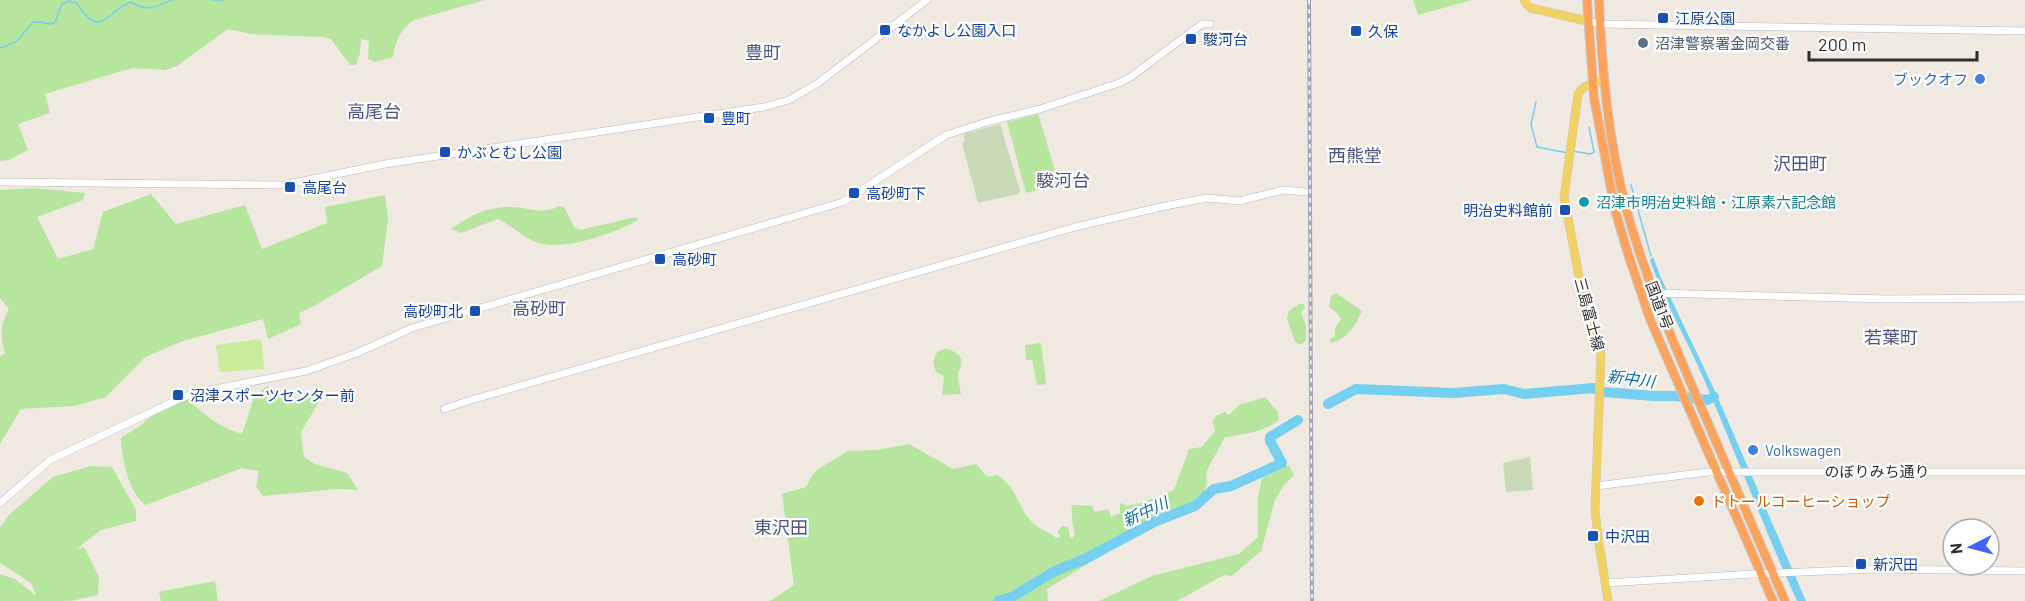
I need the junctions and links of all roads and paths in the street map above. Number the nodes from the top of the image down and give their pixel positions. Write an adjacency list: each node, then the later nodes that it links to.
1 (927, 0): 11 (street)
2 (1524, 0): 5 (main road)
3 (1587, 0): 5 (highway, 国道1号)
4 (1599, 0): 7 (highway, 国道1号)
5 (1587, 21): 7 (street); 10 (highway, 国道1号)
6 (1210, 24): 20 (street)
7 (1600, 24): 8 (street); 9 (highway, 国道1号)
8 (2025, 31)
9 (1605, 81): 10 (main road); 13 (highway, 国道1号)
10 (1591, 84): 16 (highway, 国道1号); 19 (main road, 三島富士線)
11 (0, 182)
12 (1305, 192): 15 (street)
13 (1656, 293): 14 (street); 17 (highway, 国道1号)
14 (2025, 298)
15 (444, 409)
16 (1716, 472): 17 (street, のぼりみち通り); 19 (street, のぼりみち通り); 23 (highway, 国道1号)
17 (1731, 472): 18 (street, のぼりみち通り); 22 (highway, 国道1号)
18 (2025, 472)
19 (1596, 486): 24 (main road, 三島富士線)
20 (0, 503)
21 (2025, 571): 22 (street)
22 (1776, 573): 23 (street); 27 (highway, 国道1号)
23 (1761, 574): 24 (street); 26 (highway, 国道1号)
24 (1605, 583): 25 (main road, 三島富士線)
25 (1608, 601)
26 (1773, 601)
27 (1785, 601)

